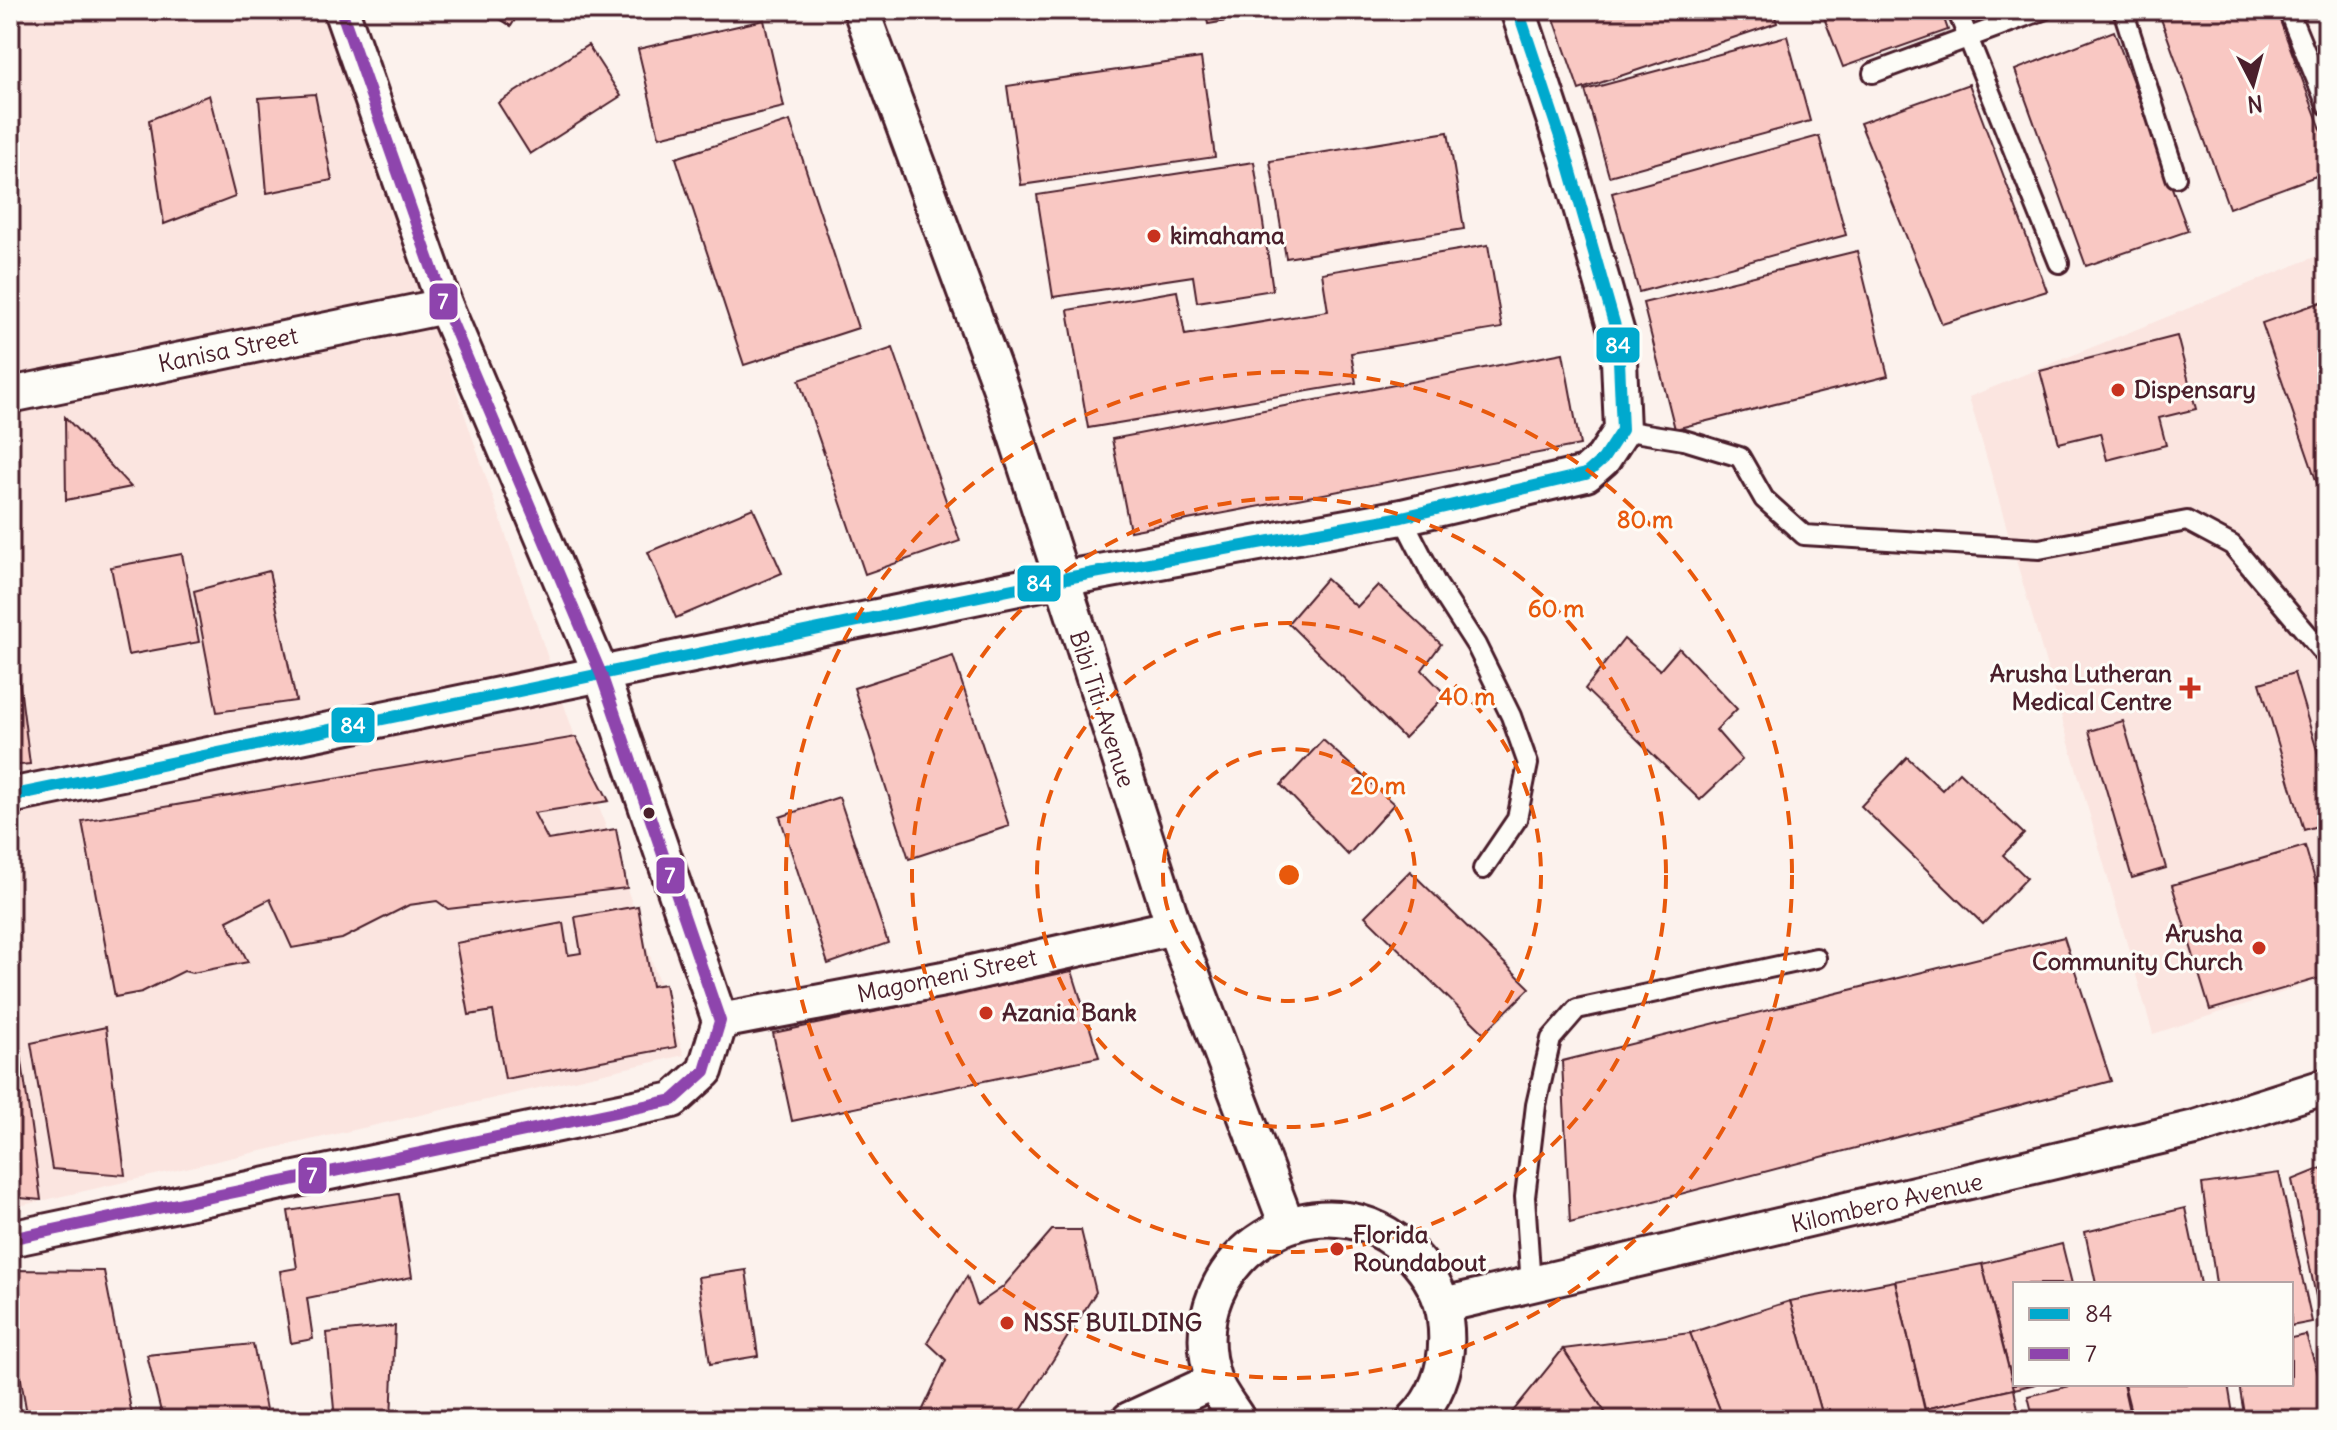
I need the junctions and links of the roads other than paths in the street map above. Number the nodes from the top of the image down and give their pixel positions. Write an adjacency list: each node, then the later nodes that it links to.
1 (341, 10): 13 (street)
2 (861, 10): 17 (street, Bibi Titi Avenue)
3 (1518, 10): 15 (street)
4 (1957, 10): 8 (lane)
5 (2043, 10): 8 (lane)
6 (2123, 10): 11 (lane)
7 (2288, 10): 10 (lane)
8 (1967, 38): 9 (lane); 12 (lane)
9 (1873, 73)
10 (2327, 105)
11 (2176, 177)
12 (2059, 263)
13 (445, 306): 14 (street, Kanisa Street); 19 (street)
14 (10, 395)
15 (1622, 430): 16 (street); 18 (lane)
16 (1402, 517): 17 (street); 21 (lane)
17 (1061, 579): 19 (street); 22 (street, Bibi Titi Avenue)
18 (2327, 657)
19 (601, 674): 20 (street); 24 (street)
20 (10, 796)
21 (1483, 869)
22 (1174, 927): 24 (street, Magomeni Street); 26 (street, Bibi Titi Avenue)
23 (1816, 958): 28 (lane)
24 (720, 1021): 27 (street)
25 (2327, 1086): 28 (street, Kilombero Avenue)
26 (1287, 1225): 29 (street); 30 (street)
27 (10, 1239)
28 (1531, 1286): 29 (street, Kilombero Avenue)
29 (1443, 1305): 33 (street)
30 (1214, 1381): 31 (street); 32 (street)
31 (1129, 1420)
32 (1238, 1420)
33 (1414, 1420)

